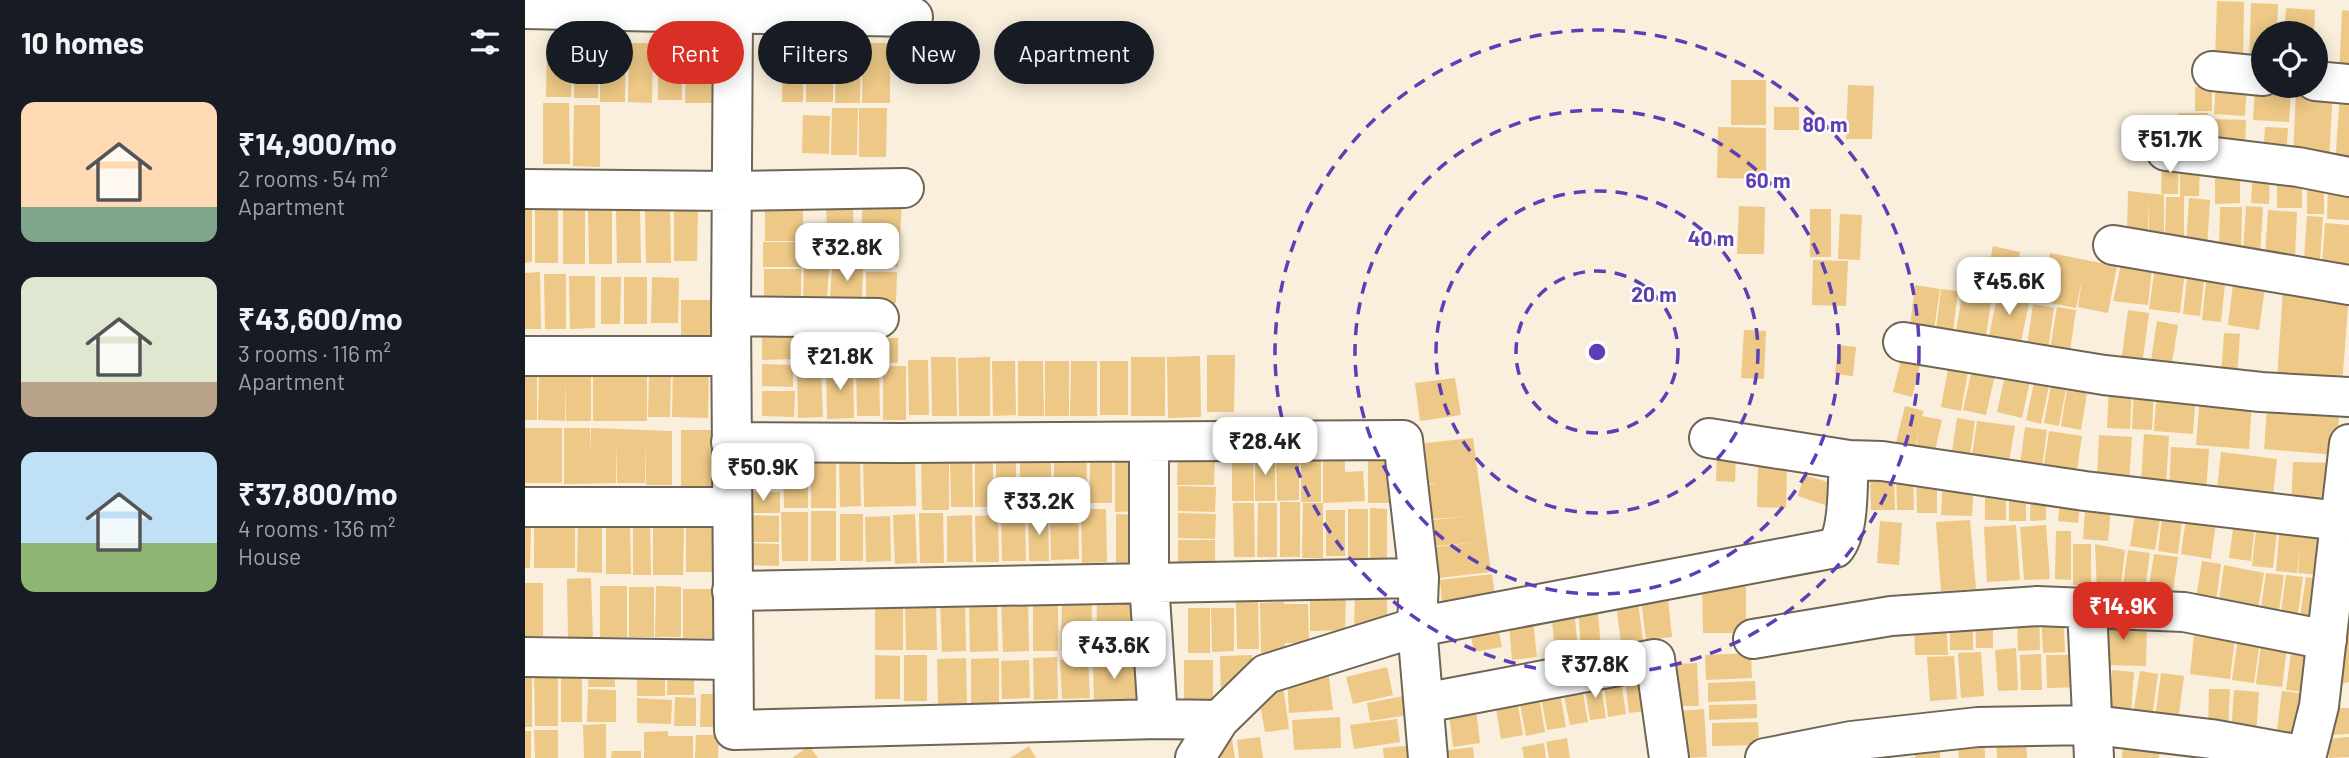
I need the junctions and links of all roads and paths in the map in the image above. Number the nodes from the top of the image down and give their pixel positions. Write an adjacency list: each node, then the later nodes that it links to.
1 (525, 9): 2 (street)
2 (733, 14): 3 (street); 12 (street)
3 (913, 17)
4 (2212, 71): 5 (street)
5 (2251, 75)
6 (2328, 82): 7 (street)
7 (2349, 84)
8 (2166, 151): 9 (street)
9 (2349, 177)
10 (904, 188): 12 (street)
11 (525, 189): 12 (street)
12 (731, 191): 15 (street)
13 (2113, 245): 14 (street)
14 (2349, 285)
15 (731, 316): 16 (street); 19 (street)
16 (879, 318)
17 (1903, 341): 20 (street)
18 (525, 356): 19 (street)
19 (731, 356): 22 (street)
20 (2349, 397)
21 (1709, 438): 25 (street)
22 (731, 442): 23 (street); 27 (street)
23 (1149, 442): 30 (street); 31 (street)
24 (2349, 444): 28 (street)
25 (1849, 460): 28 (street); 34 (street)
26 (525, 507): 27 (street)
27 (731, 507): 32 (street)
28 (2340, 521): 29 (street)
29 (2342, 570): 36 (street)
30 (1419, 578): 31 (street); 34 (street)
31 (1149, 582): 32 (street); 41 (street)
32 (732, 591): 38 (street)
33 (2087, 608): 35 (street); 36 (street); 43 (street)
34 (1417, 627): 40 (street); 42 (street)
35 (1753, 639)
36 (2327, 640): 39 (street)
37 (525, 657): 38 (street)
38 (733, 660): 44 (street)
39 (2334, 702): 45 (street)
40 (1424, 703): 47 (street); 48 (street)
41 (1158, 719): 42 (street); 44 (street)
42 (1219, 720): 46 (street)
43 (2094, 741): 45 (street); 49 (street)
44 (733, 744)
45 (2306, 757)
46 (1195, 758)
47 (1428, 758)
48 (1669, 758)
49 (1765, 758)

